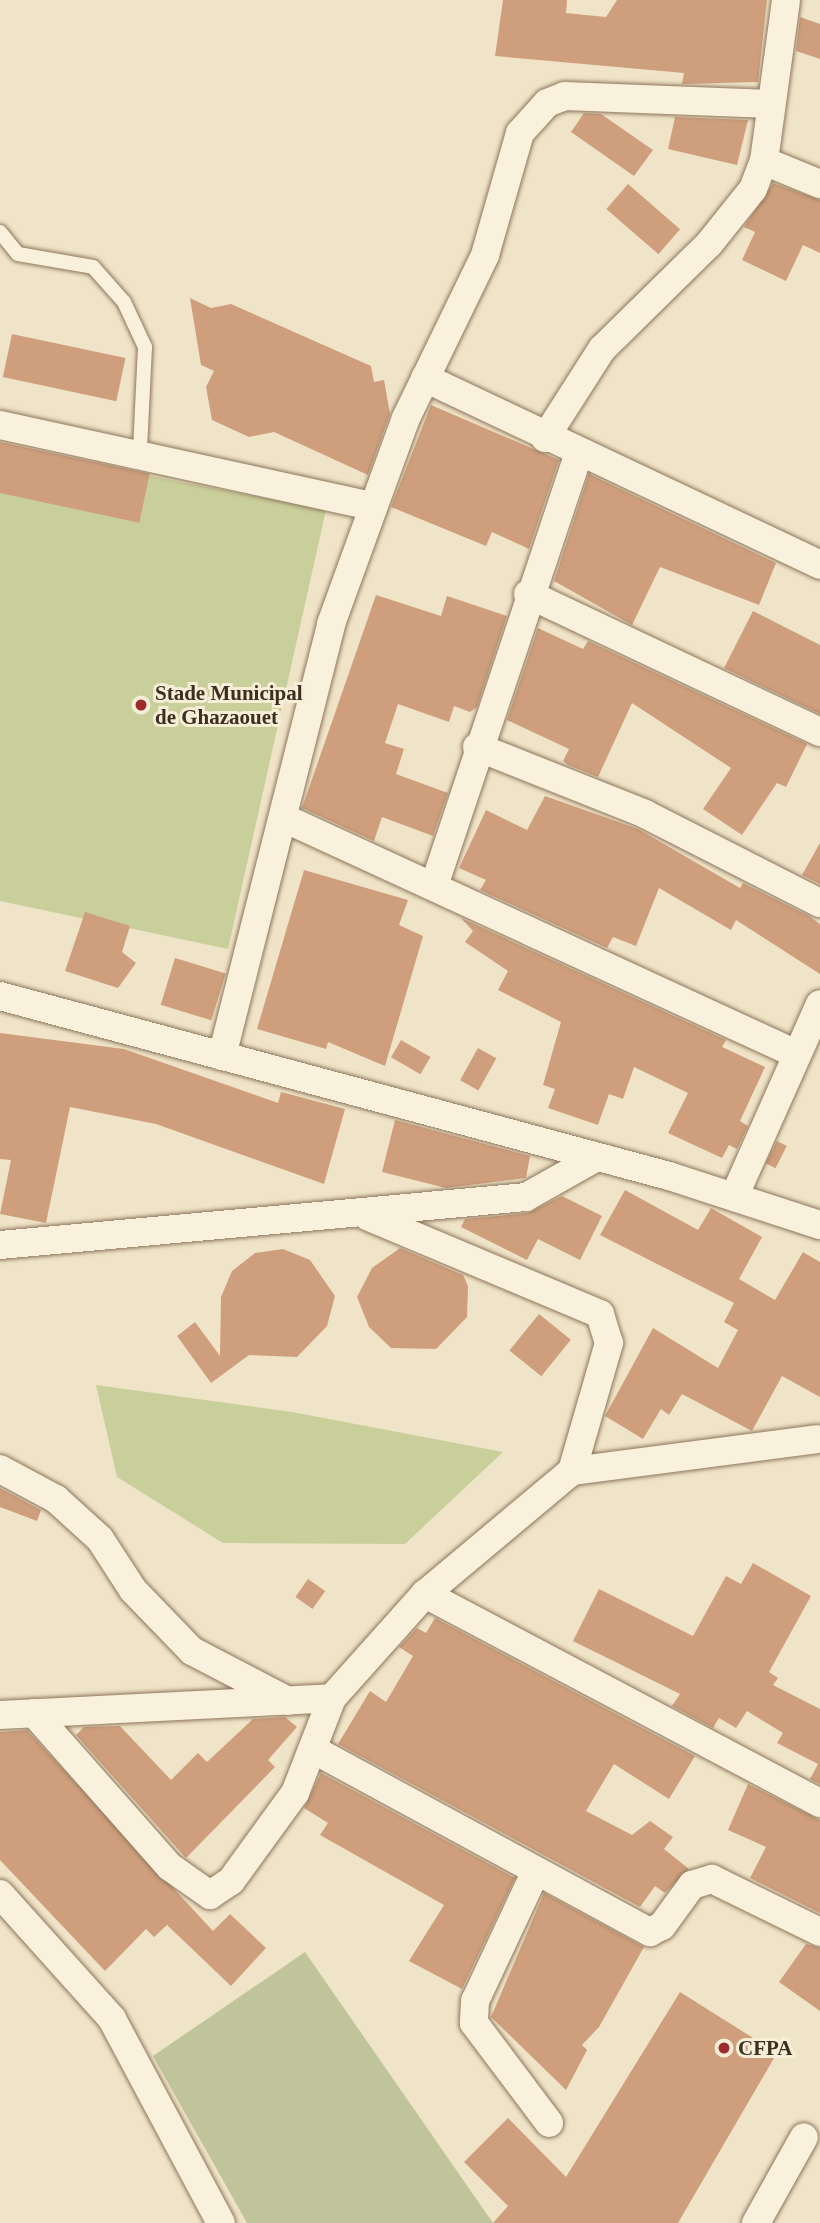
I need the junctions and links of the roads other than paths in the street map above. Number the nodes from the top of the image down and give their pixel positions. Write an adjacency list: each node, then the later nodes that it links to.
1 (786, 0): 2 (street)
2 (769, 104): 3 (street); 6 (street)
3 (764, 161): 4 (street); 8 (street)
4 (820, 184)
5 (0, 232): 9 (lane)
6 (425, 378): 8 (street); 11 (street)
7 (0, 425): 9 (street)
8 (545, 438): 10 (street)
9 (140, 451): 11 (street)
10 (578, 456): 12 (street); 13 (street)
11 (370, 506): 16 (street)
12 (820, 565)
13 (528, 594): 14 (street); 15 (street)
14 (820, 733)
15 (477, 747): 17 (street); 18 (street)
16 (286, 819): 17 (street); 22 (street)
17 (435, 883): 21 (street)
18 (820, 903)
19 (0, 996): 22 (street)
20 (820, 1004): 21 (street)
21 (794, 1053): 24 (street)
22 (222, 1056): 23 (street)
23 (597, 1157): 24 (street); 25 (street)
24 (734, 1197): 26 (street)
25 (360, 1214): 27 (street); 30 (street)
26 (820, 1225)
27 (0, 1245)
28 (817, 1439): 30 (street)
29 (0, 1469): 33 (street)
30 (572, 1471): 31 (street)
31 (425, 1594): 32 (street); 37 (street)
32 (332, 1698): 33 (street); 36 (street)
33 (288, 1701): 34 (street)
34 (34, 1713): 35 (street); 36 (street)
35 (0, 1715)
36 (316, 1751): 38 (street)
37 (820, 1803)
38 (535, 1873): 40 (street); 41 (street)
39 (0, 1894): 43 (street)
40 (820, 1932)
41 (549, 2123)
42 (804, 2137): 44 (street)
43 (220, 2223)
44 (756, 2223)

